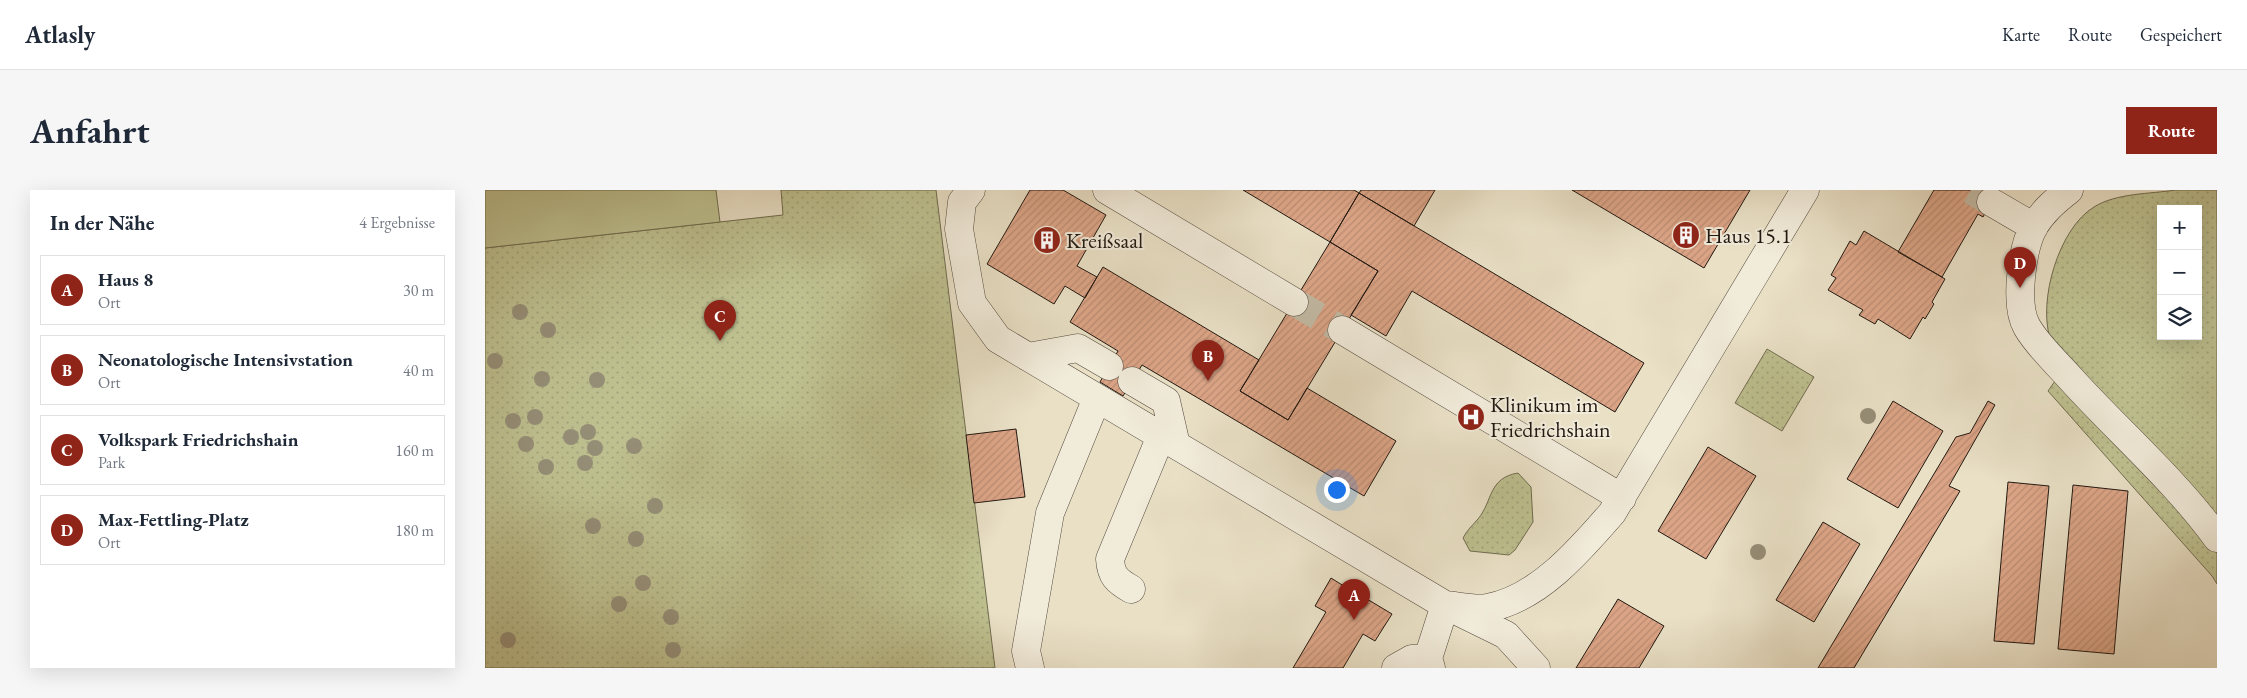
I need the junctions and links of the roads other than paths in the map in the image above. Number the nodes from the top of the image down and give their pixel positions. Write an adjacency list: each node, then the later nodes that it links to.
1 (971, 190): 9 (lane)
2 (1107, 190): 7 (lane)
3 (1805, 190): 14 (lane)
4 (2069, 190): 6 (lane)
5 (1991, 202): 6 (lane)
6 (2034, 227): 15 (lane)
7 (1294, 302)
8 (1342, 330): 14 (lane)
9 (1028, 357): 10 (lane); 12 (lane)
10 (1109, 366)
11 (1132, 380): 13 (lane)
12 (1097, 398): 13 (lane); 19 (lane)
13 (1169, 441): 16 (lane); 17 (lane)
14 (1622, 498): 17 (lane)
15 (2217, 538)
16 (1131, 589)
17 (1445, 605): 18 (lane); 21 (lane)
18 (1429, 663): 20 (lane)
19 (1030, 668)
20 (1396, 668)
21 (1536, 668)

